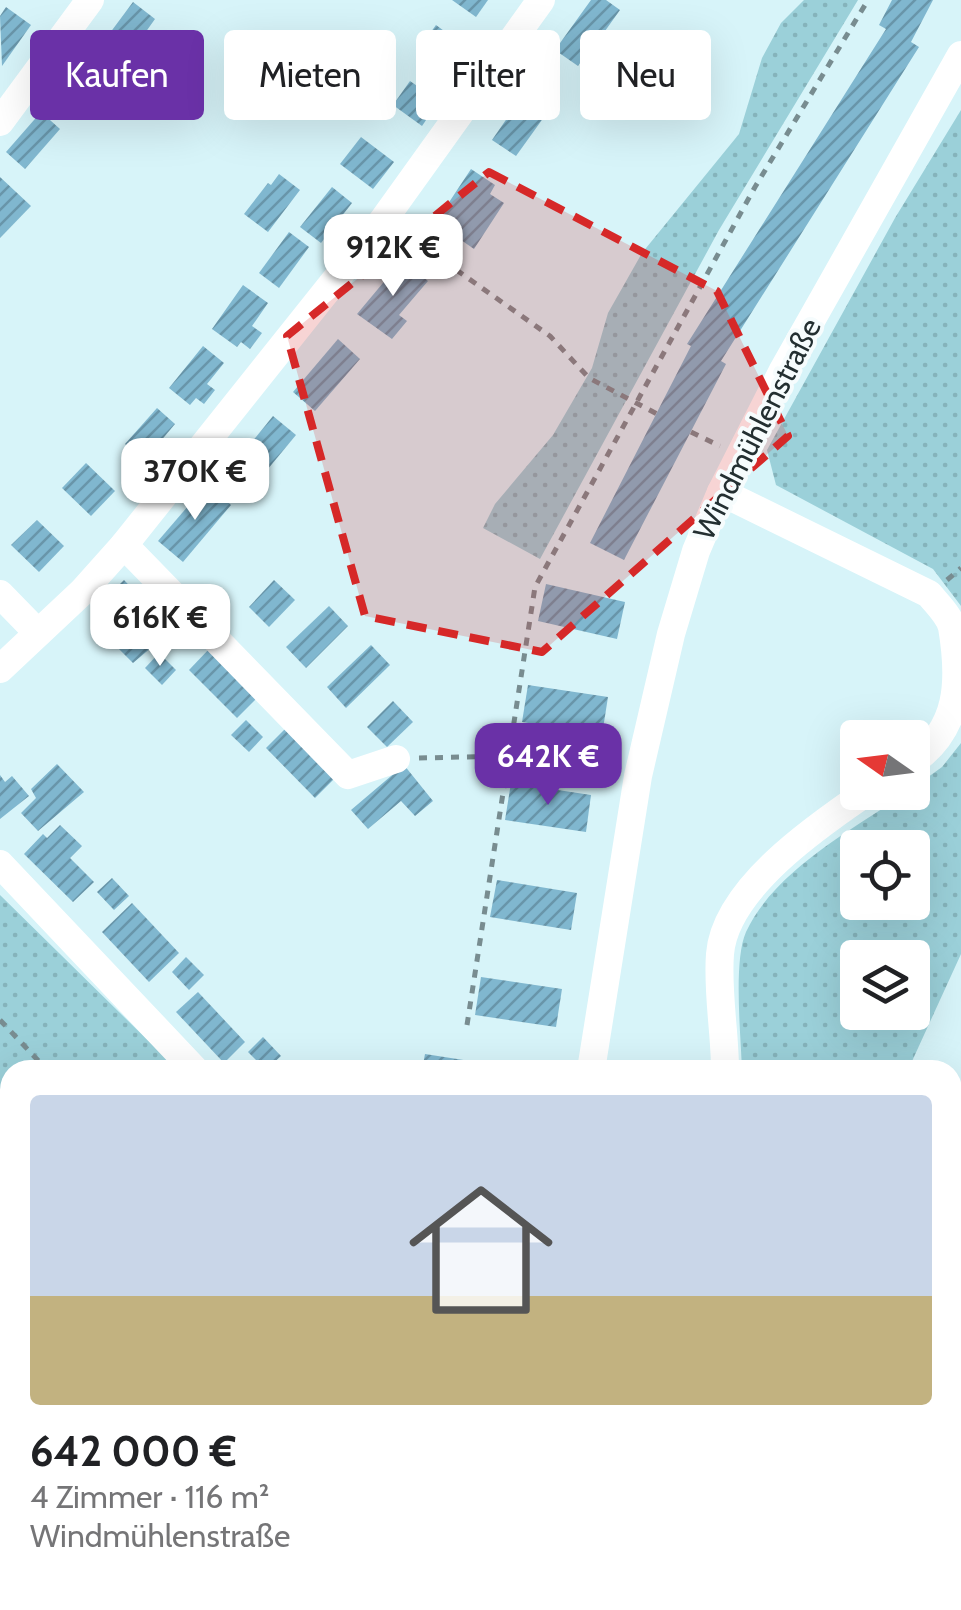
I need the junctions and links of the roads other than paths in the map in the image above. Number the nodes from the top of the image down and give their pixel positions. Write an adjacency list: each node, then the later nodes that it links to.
1 (90, 0): 4 (street)
2 (541, 0): 6 (street)
3 (961, 54): 5 (street, Windmühlenstraße)
4 (0, 122)
5 (722, 492): 10 (street); 15 (street, Windmühlenstraße)
6 (124, 544): 8 (street); 11 (street)
7 (0, 594): 8 (street)
8 (38, 634): 9 (street)
9 (0, 668)
10 (930, 748)
11 (396, 759)
12 (842, 810): 16 (street)
13 (0, 864): 14 (street)
14 (186, 1060)
15 (594, 1060)
16 (725, 1060)

